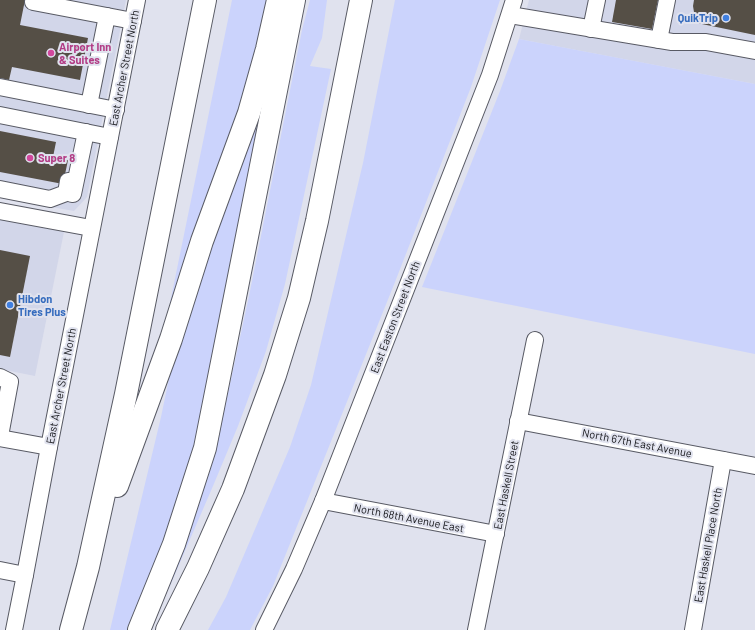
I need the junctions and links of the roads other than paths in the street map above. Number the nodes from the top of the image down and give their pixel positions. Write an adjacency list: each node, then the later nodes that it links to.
1 (137, 0): 12 (street, East Archer Street North)
2 (205, 0): 37 (highway)
3 (278, 0): 37 (highway)
4 (294, 0): 42 (highway)
5 (361, 0): 43 (highway)
6 (597, 0): 13 (street)
7 (667, 0): 14 (street)
8 (33, 2): 9 (street)
9 (88, 6): 11 (street)
10 (512, 7): 13 (street); 35 (street, East Easton Street North)
11 (107, 16): 12 (street); 17 (street)
12 (133, 21): 18 (street, East Archer Street North)
13 (591, 29): 14 (street)
14 (659, 40): 15 (street)
15 (755, 51)
16 (0, 87): 17 (street)
17 (89, 105): 18 (street)
18 (116, 110): 21 (street, East Archer Street North)
19 (0, 114): 20 (street)
20 (82, 131): 21 (street); 22 (street); 24 (street)
21 (110, 137): 27 (street, East Archer Street North)
22 (72, 163)
23 (0, 189): 24 (street)
24 (29, 195): 26 (street)
25 (0, 211): 26 (street)
26 (25, 215): 27 (street)
27 (91, 228): 32 (street, East Archer Street North)
28 (535, 340): 30 (street, East Haskell Street)
29 (0, 377): 31 (street)
30 (518, 421): 33 (street, North 67th East Avenue); 36 (street, East Haskell Street)
31 (0, 437): 32 (street)
32 (49, 447): 39 (street, East Archer Street North)
33 (723, 460): 34 (street, North 67th East Avenue); 46 (street, East Haskell Place North)
34 (755, 466)
35 (323, 501): 36 (street, North 68th Avenue East); 44 (street, East Easton Street North)
36 (496, 534): 45 (street, East Haskell Street)
37 (88, 566): 41 (highway)
38 (0, 570): 39 (street)
39 (26, 575): 40 (street, East Archer Street North)
40 (14, 630)
41 (71, 630)
42 (139, 630)
43 (167, 630)
44 (264, 630)
45 (476, 630)
46 (693, 630)

